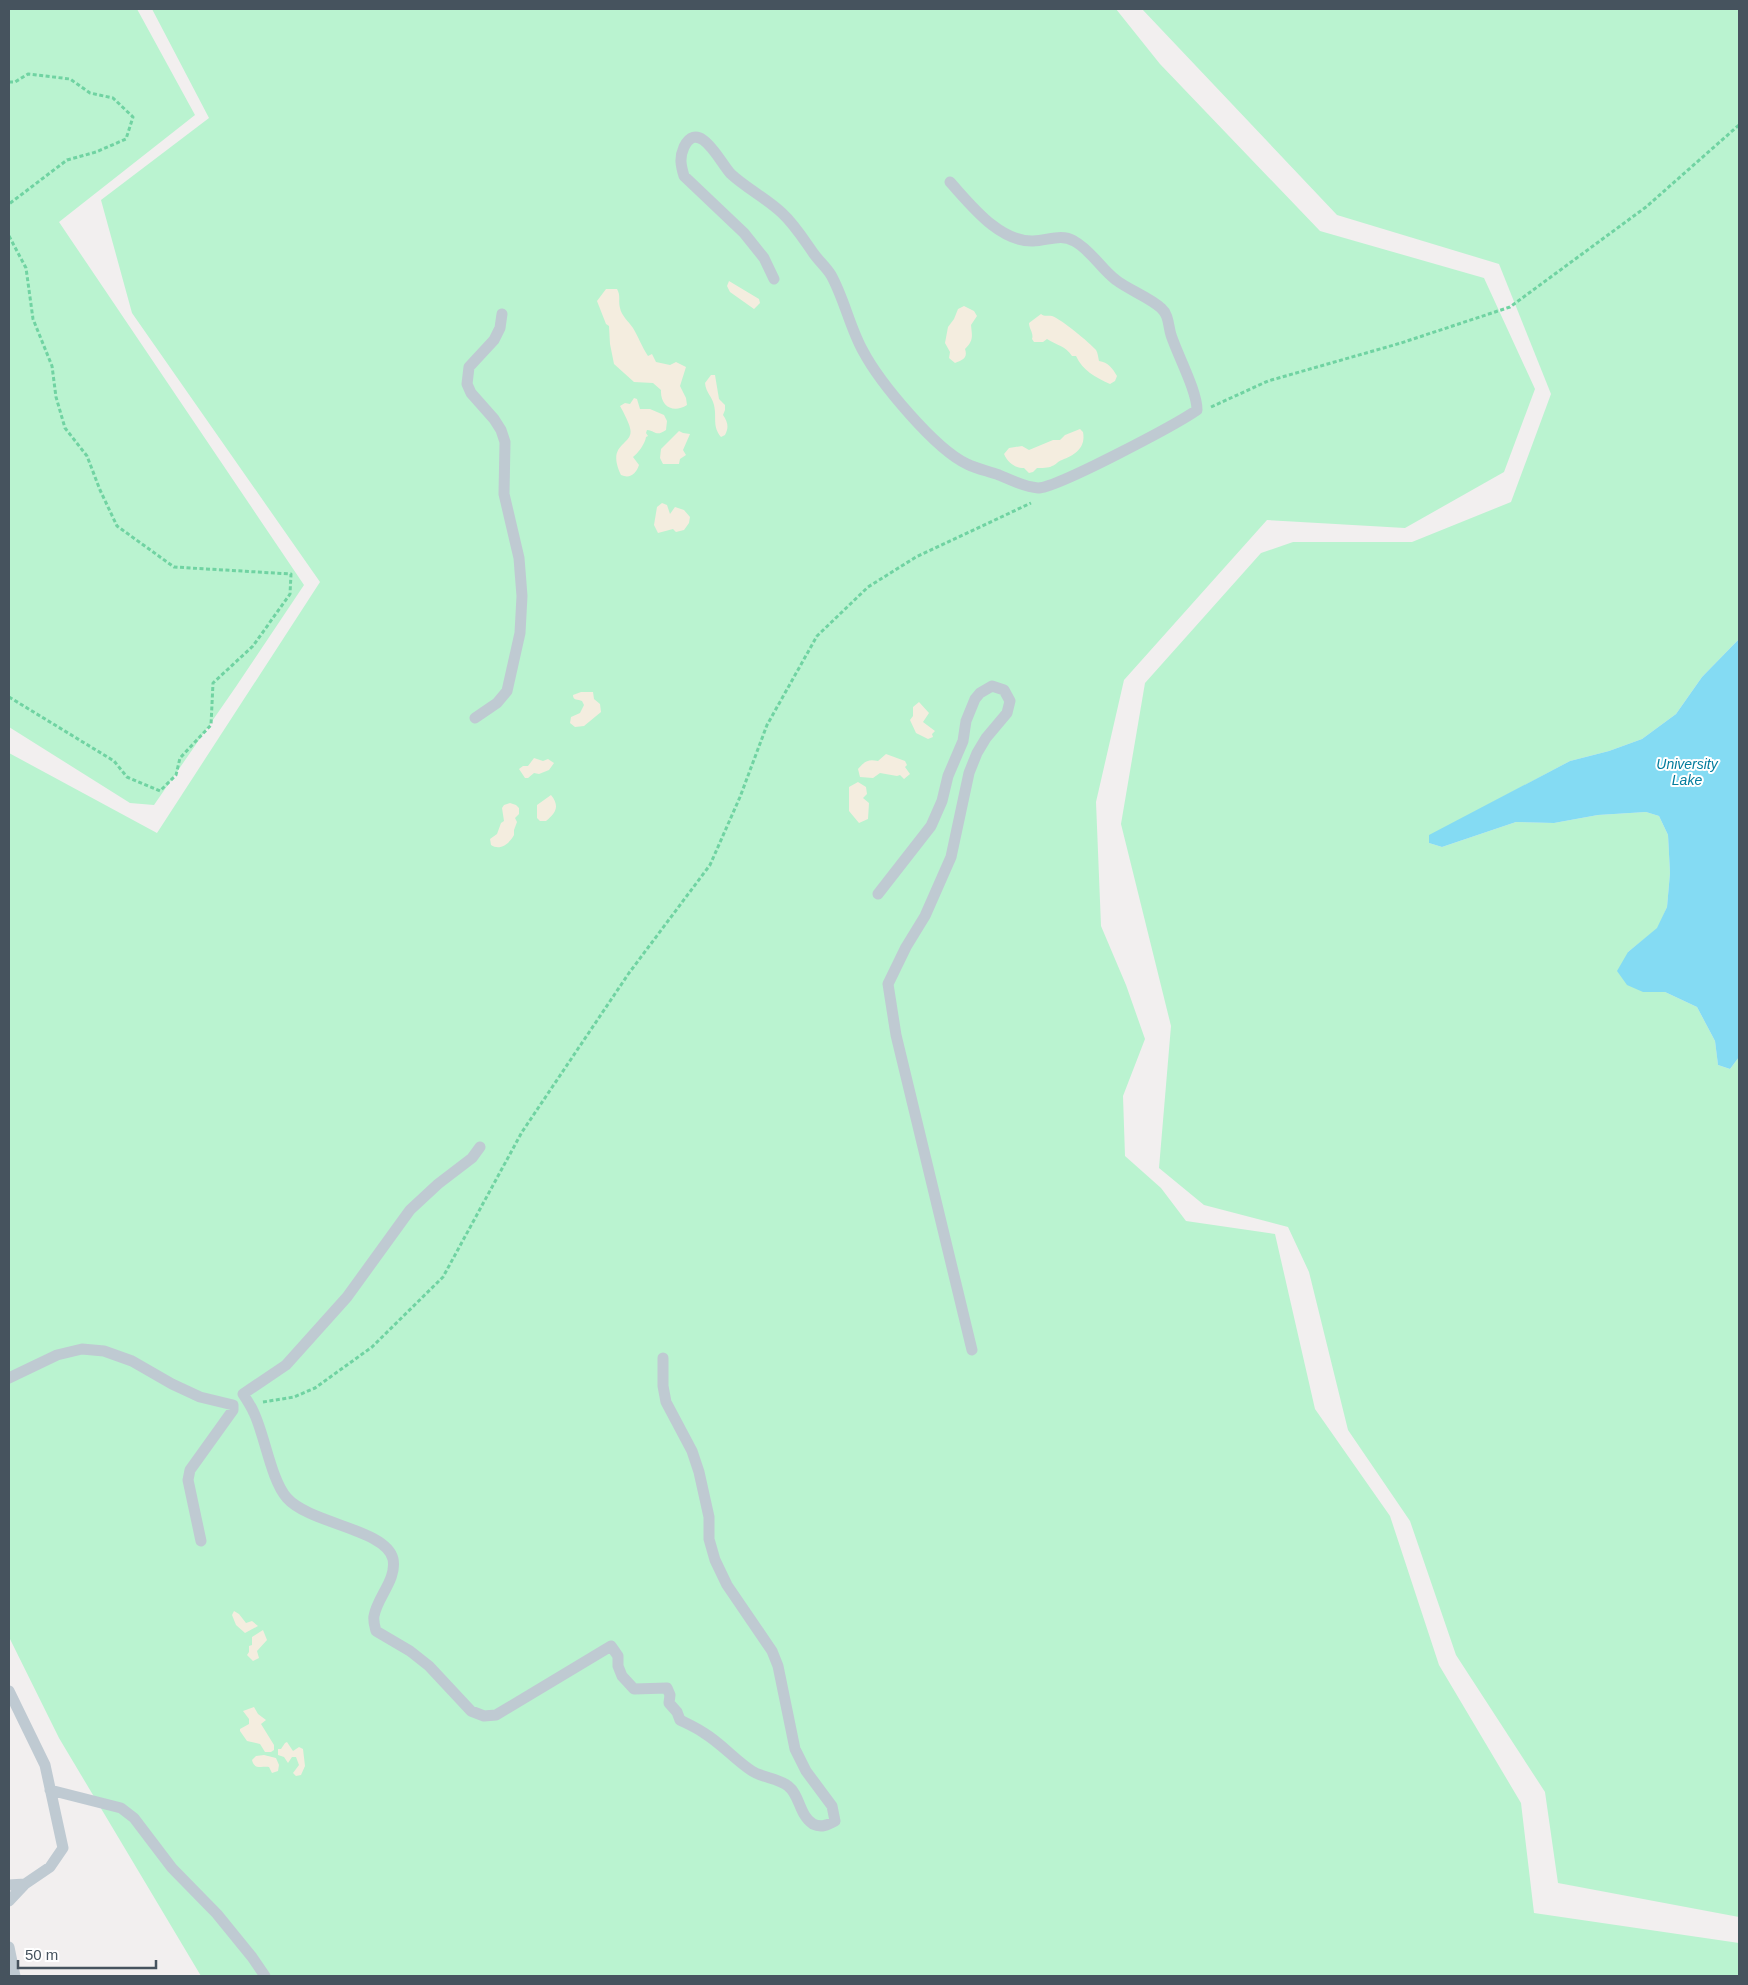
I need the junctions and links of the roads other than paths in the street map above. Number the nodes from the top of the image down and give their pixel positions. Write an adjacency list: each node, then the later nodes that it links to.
1 (950, 182): 2 (lane)
2 (774, 279)
3 (502, 314): 4 (lane)
4 (475, 718)
5 (878, 894): 7 (lane)
6 (480, 1147): 8 (lane)
7 (972, 1350)
8 (663, 1358)
9 (9, 1378): 10 (lane)
10 (200, 1541)
11 (9, 1691): 12 (lane)
12 (50, 1790): 13 (lane); 18 (lane)
13 (25, 1884): 14 (lane); 15 (lane)
14 (9, 1885)
15 (9, 1901)
16 (9, 1947): 17 (lane)
17 (15, 1976)
18 (265, 1976)

